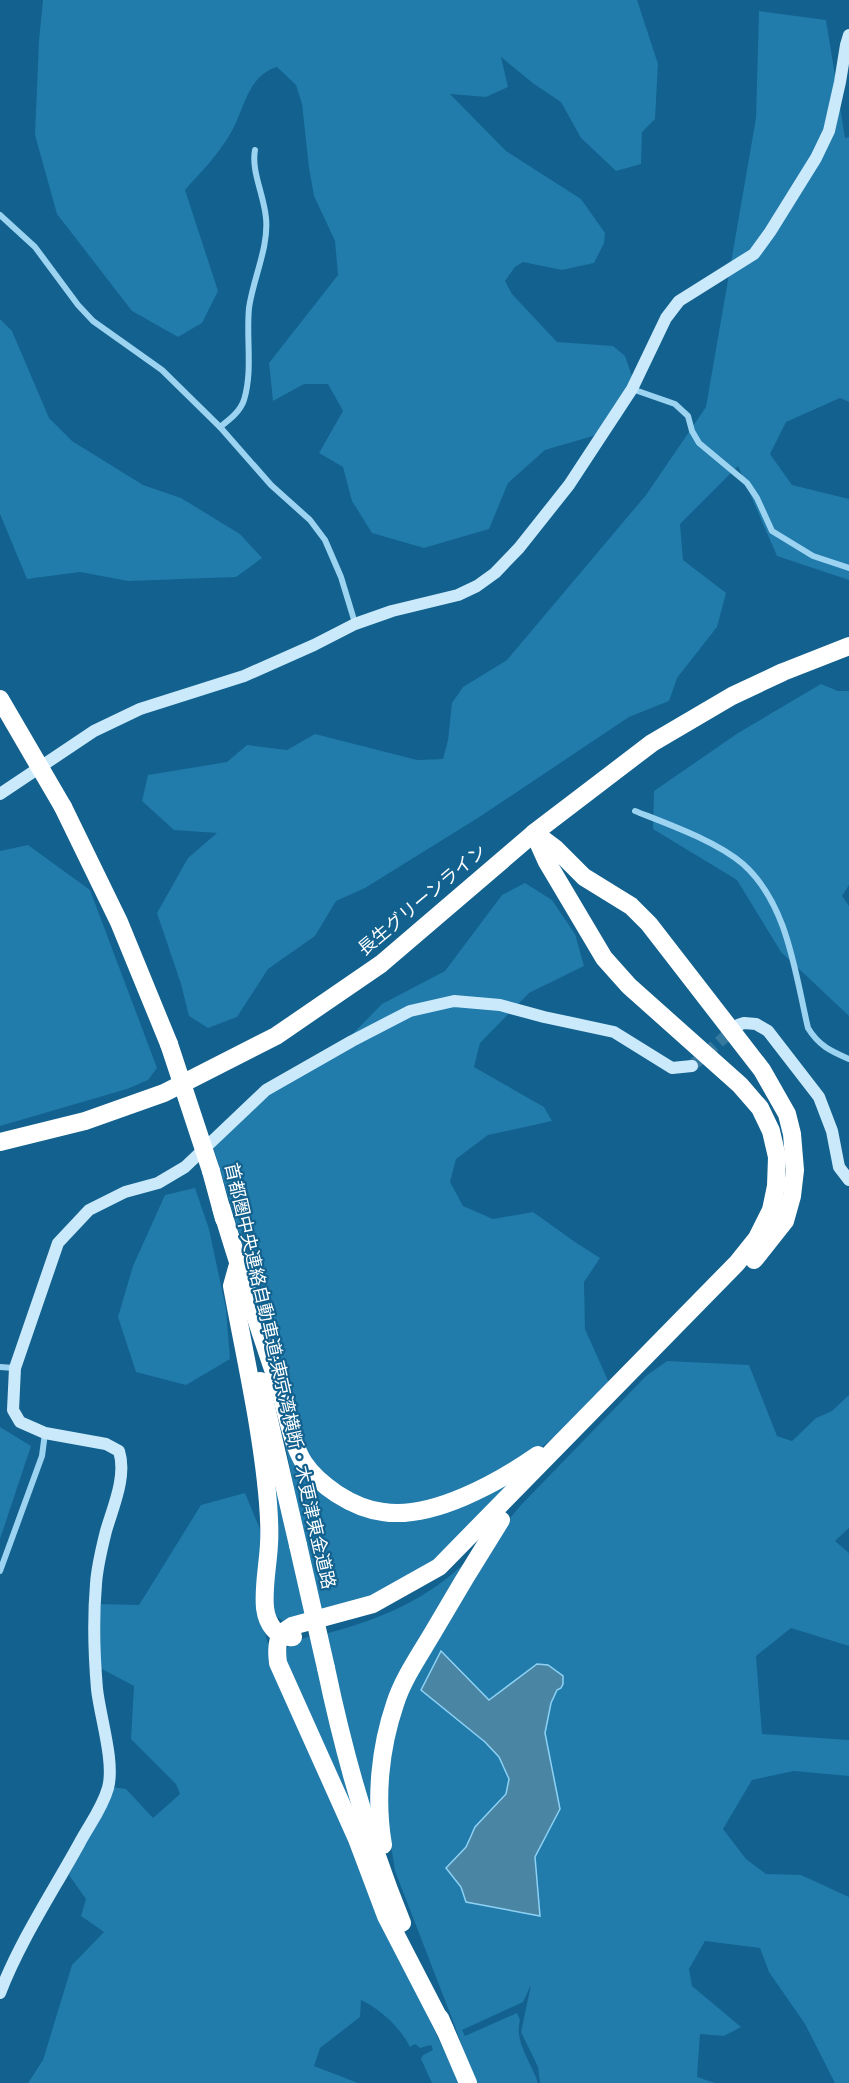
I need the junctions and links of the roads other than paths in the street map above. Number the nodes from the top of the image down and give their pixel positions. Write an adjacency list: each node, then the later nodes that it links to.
1 (849, 35): 4 (street)
2 (255, 150): 5 (street)
3 (0, 215): 5 (street)
4 (632, 389): 6 (street); 7 (street)
5 (220, 427): 7 (street)
6 (849, 568)
7 (355, 624): 10 (street)
8 (849, 645): 12 (highway, 長生グリーンライン)
9 (0, 699): 18 (highway, 首都圏中央連絡自動車道;東京湾横断・木更津東金道路, bridge)
10 (0, 794)
11 (635, 811): 14 (street)
12 (534, 833): 16 (highway, 長生グリーンライン); 23 (highway); 24 (highway)
13 (738, 1025): 17 (street)
14 (849, 1059)
15 (692, 1066): 21 (street)
16 (0, 1142)
17 (849, 1180)
18 (221, 1208): 19 (highway, 首都圏中央連絡自動車道;東京湾横断・木更津東金道路); 23 (highway)
19 (237, 1268): 26 (highway); 27 (highway, 首都圏中央連絡自動車道;東京湾横断・木更津東金道路, bridge)
20 (0, 1367): 21 (street)
21 (15, 1368): 22 (street)
22 (45, 1433): 25 (street); 28 (street)
23 (571, 1433): 26 (highway)
24 (501, 1520): 26 (highway); 27 (highway)
25 (0, 1571)
26 (282, 1634): 29 (highway)
27 (400, 1918): 29 (highway, 首都圏中央連絡自動車道;東京湾横断・木更津東金道路)
28 (0, 1993)
29 (445, 2030): 30 (highway, 首都圏中央連絡自動車道;東京湾横断・木更津東金道路)
30 (468, 2083)

